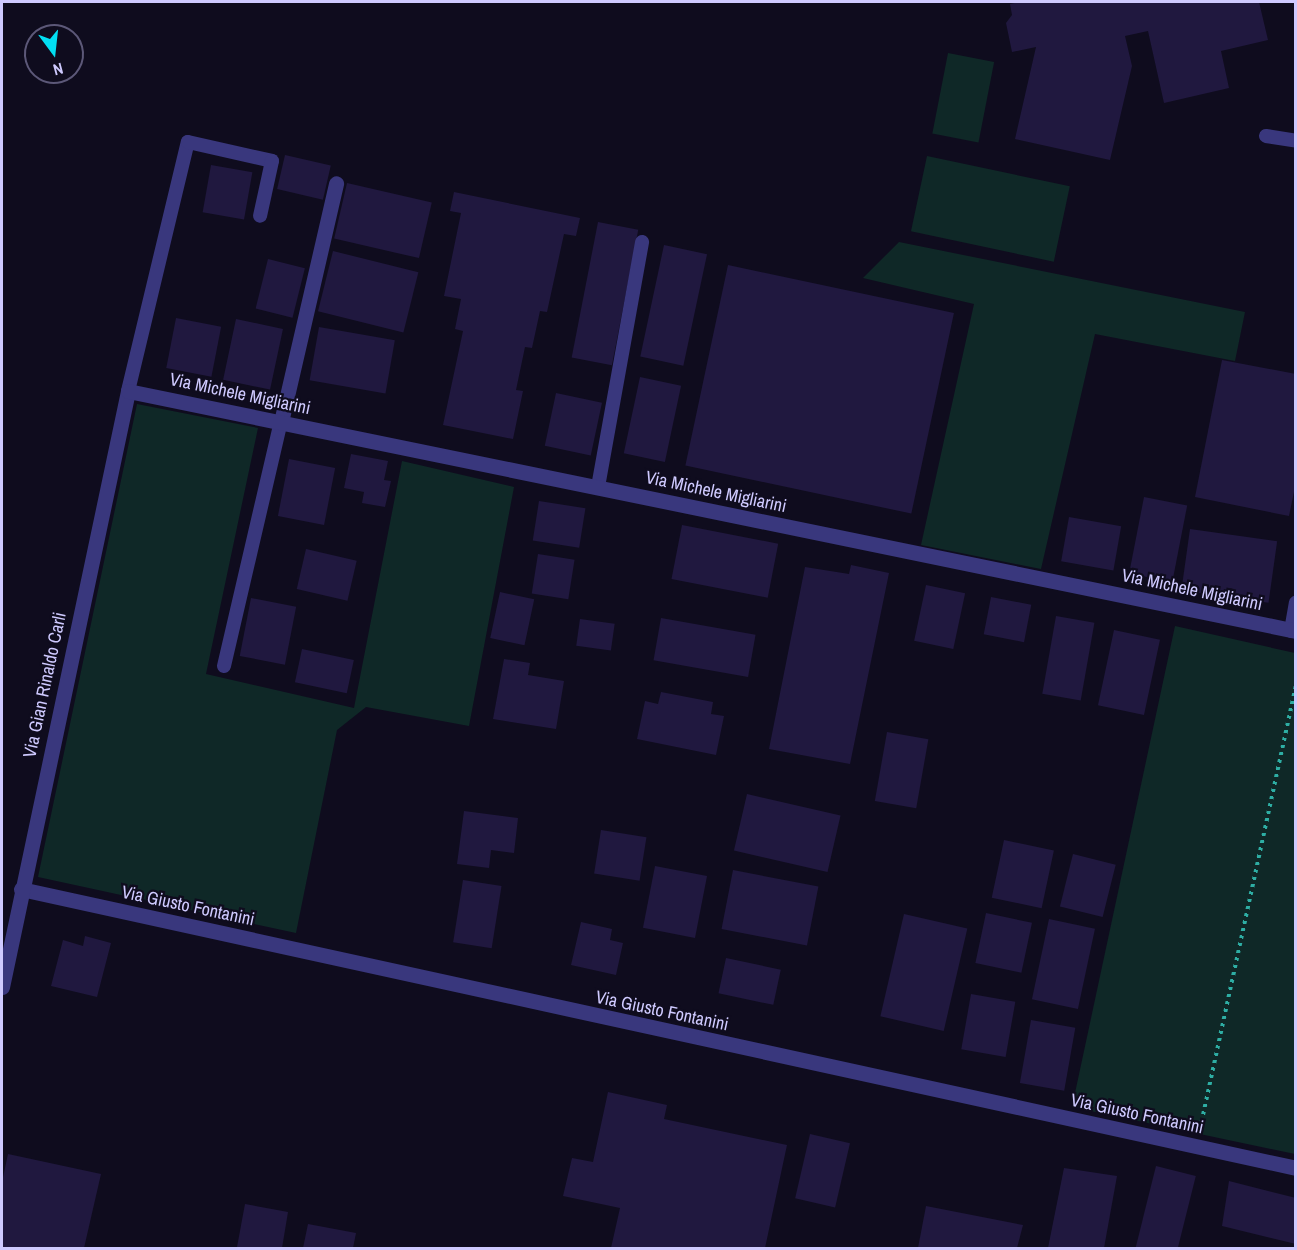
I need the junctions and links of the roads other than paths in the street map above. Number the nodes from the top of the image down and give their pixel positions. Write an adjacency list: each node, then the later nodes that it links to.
1 (1266, 136): 2 (lane)
2 (1296, 141)
3 (336, 183): 7 (street)
4 (260, 216): 6 (lane)
5 (642, 242): 8 (lane)
6 (128, 391): 7 (street, Via Michele Migliarini); 12 (street, Via Gian Rinaldo Carli)
7 (281, 422): 8 (street, Via Michele Migliarini); 11 (lane)
8 (598, 488): 10 (street, Via Michele Migliarini)
9 (1296, 602): 10 (street)
10 (1293, 631)
11 (224, 666)
12 (21, 889): 13 (street, Via Gian Rinaldo Carli); 14 (street, Via Giusto Fontanini)
13 (2, 987)
14 (1296, 1168)

